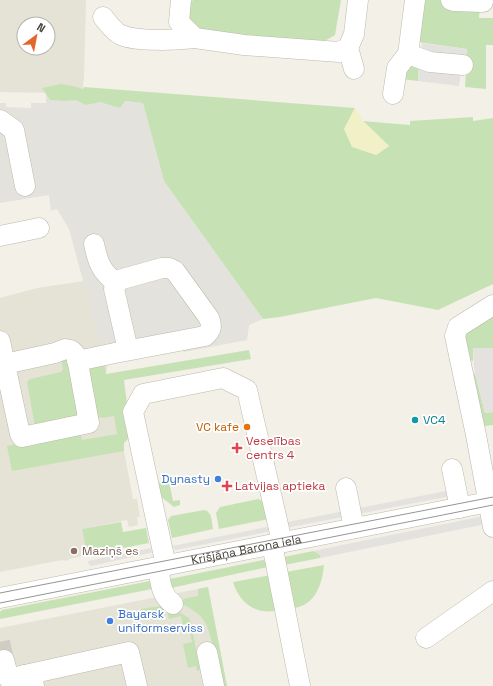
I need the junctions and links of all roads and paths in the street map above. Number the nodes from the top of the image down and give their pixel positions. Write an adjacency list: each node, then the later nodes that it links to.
1 (181, 0): 7 (street)
2 (358, 0): 8 (street)
3 (415, 0): 9 (street)
4 (452, 0): 5 (street)
5 (483, 2)
6 (103, 18): 7 (street)
7 (195, 38): 8 (street)
8 (348, 48): 11 (street)
9 (408, 54): 10 (street); 12 (street)
10 (463, 65)
11 (354, 69)
12 (393, 94)
13 (0, 120): 14 (street)
14 (25, 186)
15 (39, 228): 16 (street)
16 (0, 236)
17 (94, 244): 18 (street)
18 (116, 283): 21 (street); 21 (street)
19 (493, 305): 24 (street)
20 (0, 341): 23 (street)
21 (128, 350): 22 (street)
22 (77, 361): 23 (street); 23 (street)
23 (5, 364)
24 (485, 434): 27 (street)
25 (452, 469): 28 (street)
26 (346, 488): 30 (street)
27 (491, 501): 28 (street, Krišjāņa Barona iela); 29 (street)
28 (460, 508): 30 (street, Krišjāņa Barona iela)
29 (493, 527)
30 (354, 528): 31 (street, Krišjāņa Barona iela)
31 (277, 543): 32 (street, Krišjāņa Barona iela); 32 (street); 42 (street)
32 (162, 567): 34 (street, Krišjāņa Barona iela); 35 (street)
33 (493, 591): 36 (street)
34 (0, 598)
35 (173, 604)
36 (426, 638)
37 (207, 652): 41 (street)
38 (4, 660): 39 (street)
39 (30, 680): 40 (street)
40 (138, 686)
41 (214, 686)
42 (300, 686)

